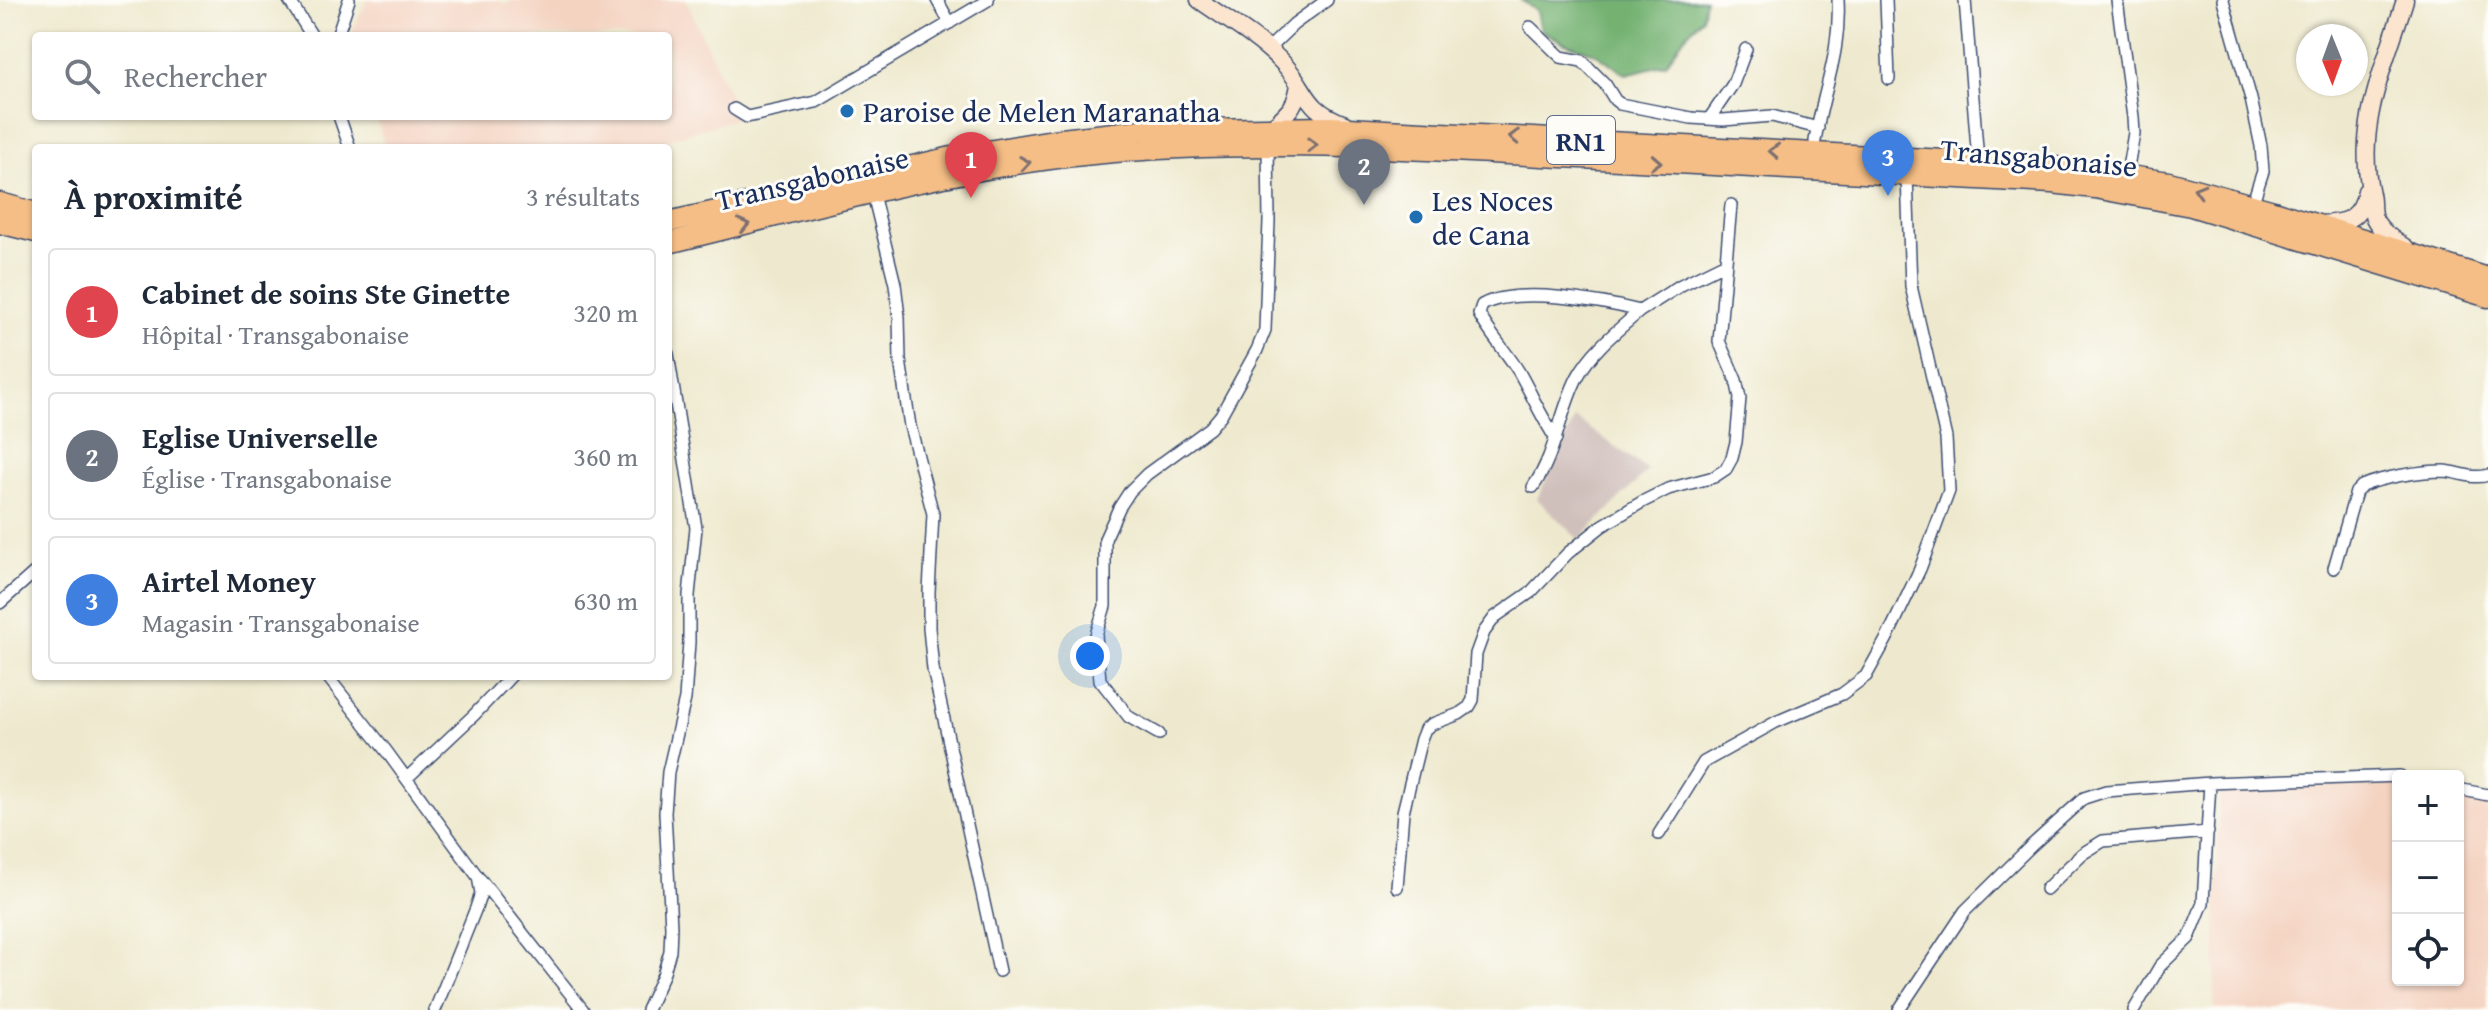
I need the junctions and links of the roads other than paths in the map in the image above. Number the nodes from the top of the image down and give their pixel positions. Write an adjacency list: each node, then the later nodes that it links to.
1 (289, 0): 15 (street)
2 (349, 0): 16 (street)
3 (937, 0): 13 (street)
4 (988, 0): 13 (street)
5 (1199, 0): 17 (main road)
6 (1327, 0): 17 (street)
7 (1838, 0): 24 (street)
8 (1886, 0): 19 (street)
9 (1965, 0): 29 (street)
10 (2117, 0): 30 (street)
11 (2223, 0): 36 (street)
12 (2405, 0): 32 (main road)
13 (950, 23): 21 (street)
14 (1530, 27): 22 (street)
15 (309, 32)
16 (338, 32)
17 (1268, 49): 20 (main road)
18 (1746, 49): 22 (street)
19 (1889, 79)
20 (1299, 84): 25 (main road); 26 (main road)
21 (734, 109)
22 (1709, 119): 24 (street)
23 (340, 120): 28 (street)
24 (1818, 128): 27 (street)
25 (1358, 129): 26 (highway, Transgabonaise / RN1); 36 (highway, Transgabonaise / RN1, one-way to 25)
26 (1270, 136): 31 (highway, Transgabonaise / RN1, one-way to 31); 33 (highway, Transgabonaise / RN1, one-way to 26); 38 (highway, Transgabonaise / RN1); 57 (street)
27 (1815, 141)
28 (349, 144)
29 (1977, 148)
30 (2129, 162)
31 (1907, 176): 46 (highway, Transgabonaise / RN1); 64 (street)
32 (2367, 185): 40 (main road); 43 (main road)
33 (873, 194): 42 (highway, Transgabonaise / RN1, one-way to 33); 68 (street)
34 (0, 203): 37 (highway)
35 (1731, 205): 44 (street)
36 (2252, 205): 40 (highway, Transgabonaise / RN1)
37 (32, 212)
38 (672, 221)
39 (0, 223): 41 (highway)
40 (2314, 224): 43 (highway, Transgabonaise / RN1)
41 (32, 231)
42 (672, 242)
43 (2421, 257): 45 (highway, Transgabonaise / RN1)
44 (1726, 263): 47 (street); 66 (street)
45 (2488, 278)
46 (2488, 297)
47 (1640, 311): 49 (street); 49 (street)
48 (672, 379): 71 (street)
49 (1556, 439): 51 (street)
50 (2488, 475): 52 (street)
51 (1533, 487)
52 (2334, 568)
53 (32, 575): 54 (street)
54 (0, 603)
55 (330, 680): 59 (street)
56 (507, 680): 59 (street)
57 (1159, 734)
58 (2392, 776): 60 (street)
59 (407, 778): 65 (street)
60 (2210, 783): 63 (street); 72 (street)
61 (2464, 790): 62 (street)
62 (2488, 795)
63 (2208, 832): 67 (street); 73 (street)
64 (1659, 834)
65 (478, 877): 69 (street); 70 (street)
66 (1397, 887)
67 (2046, 889)
68 (999, 971)
69 (435, 1010)
70 (583, 1010)
71 (647, 1010)
72 (1899, 1010)
73 (2134, 1010)

